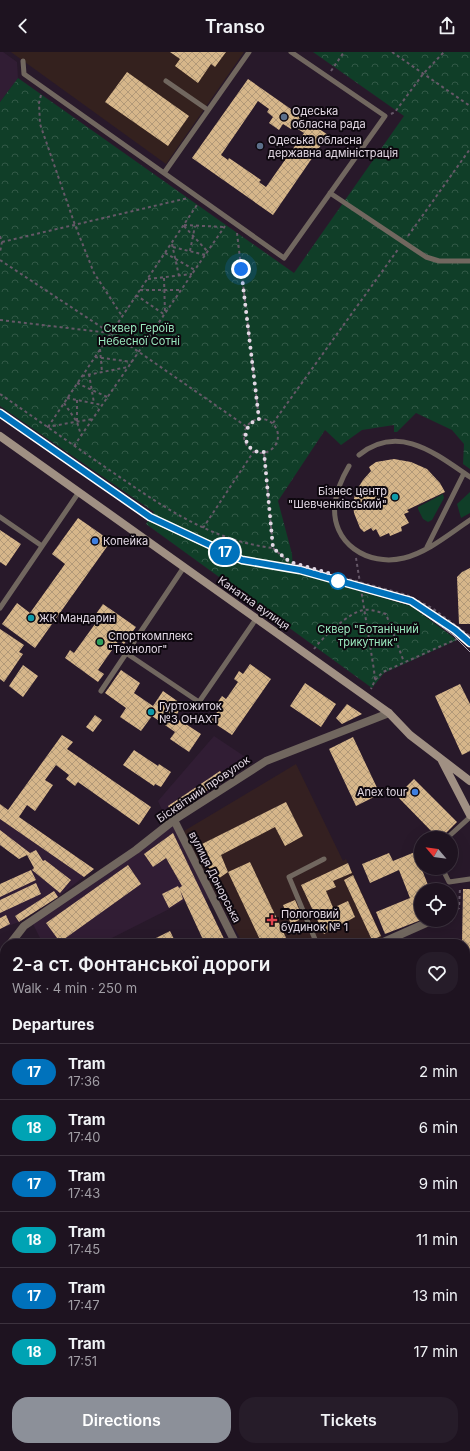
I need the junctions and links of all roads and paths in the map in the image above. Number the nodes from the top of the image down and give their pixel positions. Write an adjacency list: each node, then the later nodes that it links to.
1 (249, 52): 12 (lane)
2 (291, 52): 8 (lane)
3 (344, 52): 8 (path)
4 (392, 52): 7 (path)
5 (444, 52): 7 (path)
6 (23, 61): 10 (lane)
7 (423, 74): 11 (path); 13 (path)
8 (327, 76): 13 (lane)
9 (166, 81): 12 (lane)
10 (44, 88): 15 (lane); 20 (path)
11 (470, 106)
12 (208, 110): 15 (lane)
13 (385, 116): 16 (lane)
14 (470, 149): 28 (path)
15 (164, 173): 17 (lane)
16 (330, 193): 19 (lane); 28 (lane)
17 (199, 198): 18 (lane); 20 (path); 21 (path)
18 (230, 219): 19 (lane); 23 (path)
19 (236, 223): 70 (path)
20 (75, 225): 26 (path); 48 (path)
21 (184, 226): 22 (path); 25 (path); 27 (path)
22 (195, 226): 23 (path); 25 (path)
23 (225, 226): 32 (path)
24 (0, 236): 26 (path)
25 (193, 236): 30 (path); 32 (path)
26 (2, 242): 31 (path)
27 (172, 242): 29 (path); 33 (path)
28 (403, 242): 37 (lane); 72 (path)
29 (173, 247): 30 (path); 35 (path)
30 (190, 251): 34 (path)
31 (0, 252)
32 (208, 252): 34 (path)
33 (165, 253): 35 (path); 42 (path)
34 (206, 255): 38 (path)
35 (176, 259): 38 (path); 40 (path)
36 (0, 260): 50 (path)
37 (470, 261)
38 (195, 270): 39 (path)
39 (192, 274): 40 (path); 45 (path)
40 (179, 276): 41 (path)
41 (164, 277): 42 (path); 44 (path)
42 (147, 279): 43 (path)
43 (140, 290): 44 (path); 46 (path)
44 (164, 290): 45 (path); 47 (path)
45 (182, 290): 47 (path)
46 (136, 295): 47 (path); 48 (path)
47 (164, 315): 52 (path)
48 (122, 316): 50 (path)
49 (0, 320): 50 (path)
50 (111, 333): 51 (path); 52 (path)
51 (100, 349): 53 (path); 54 (path)
52 (139, 352): 55 (path); 74 (path)
53 (95, 357): 54 (path); 59 (path)
54 (101, 358): 55 (path); 57 (path)
55 (132, 362): 56 (path)
56 (129, 367): 57 (path); 64 (path)
57 (102, 372): 58 (path)
58 (89, 374): 59 (path); 61 (path)
59 (82, 376): 60 (path)
60 (77, 383): 61 (path); 63 (path)
61 (92, 390): 64 (path); 67 (path)
62 (0, 394): 73 (path)
63 (67, 398): 65 (path); 66 (path)
64 (108, 398): 68 (path)
65 (77, 400): 67 (path); 71 (path)
66 (64, 403): 71 (path); 73 (path)
67 (94, 403): 68 (path)
68 (102, 405): 69 (path)
69 (92, 419): 71 (path); 76 (path)
70 (259, 419): 72 (path); 74 (path)
71 (77, 422): 73 (path); 76 (path)
72 (273, 423): 79 (path)
73 (47, 427): 77 (path)
74 (247, 427): 78 (path)
75 (0, 436): 84 (main road, Канатна вулиця)
76 (81, 436): 77 (path)
77 (74, 446): 87 (path)
78 (254, 451): 79 (path); 87 (path)
79 (264, 452): 89 (path)
80 (359, 455): 82 (lane)
81 (350, 466): 91 (lane)
82 (464, 473): 83 (lane); 90 (lane)
83 (470, 477)
84 (79, 492): 88 (lane); 92 (main road, Канатна вулиця)
85 (0, 517): 88 (lane)
86 (470, 520): 90 (lane)
87 (203, 528): 89 (path)
88 (42, 546): 94 (lane)
89 (273, 548): 93 (path)
90 (426, 549): 91 (lane)
91 (355, 552): 93 (path)
92 (184, 567): 96 (main road, Канатна вулиця); 98 (lane)
93 (360, 582): 95 (path); 97 (path)
94 (0, 608)
95 (364, 610): 99 (path); 100 (path); 101 (path)
96 (256, 619): 98 (lane); 99 (main road, Канатна вулиця)
97 (469, 635): 100 (path)
98 (126, 653): 102 (lane)
99 (309, 656): 103 (main road, Канатна вулиця)
100 (404, 662): 101 (path)
101 (375, 680): 103 (path)
102 (101, 691)
103 (365, 697): 104 (main road, Канатна вулиця)
104 (389, 714): 105 (main road, Канатна вулиця); 108 (street, Бісквітний провулок)
105 (441, 759): 106 (main road, Канатна вулиця); 107 (main road)
106 (470, 781)
107 (470, 816): 109 (lane)
108 (174, 820): 116 (street, Бісквітний провулок); 117 (street, вулиця Донорська)
109 (454, 831)
110 (324, 859): 118 (lane)
111 (446, 875): 113 (lane)
112 (470, 879): 113 (lane)
113 (460, 881): 114 (path)
114 (458, 908)
115 (418, 927): 119 (street)
116 (14, 939)
117 (234, 939)
118 (315, 939)
119 (391, 939)

